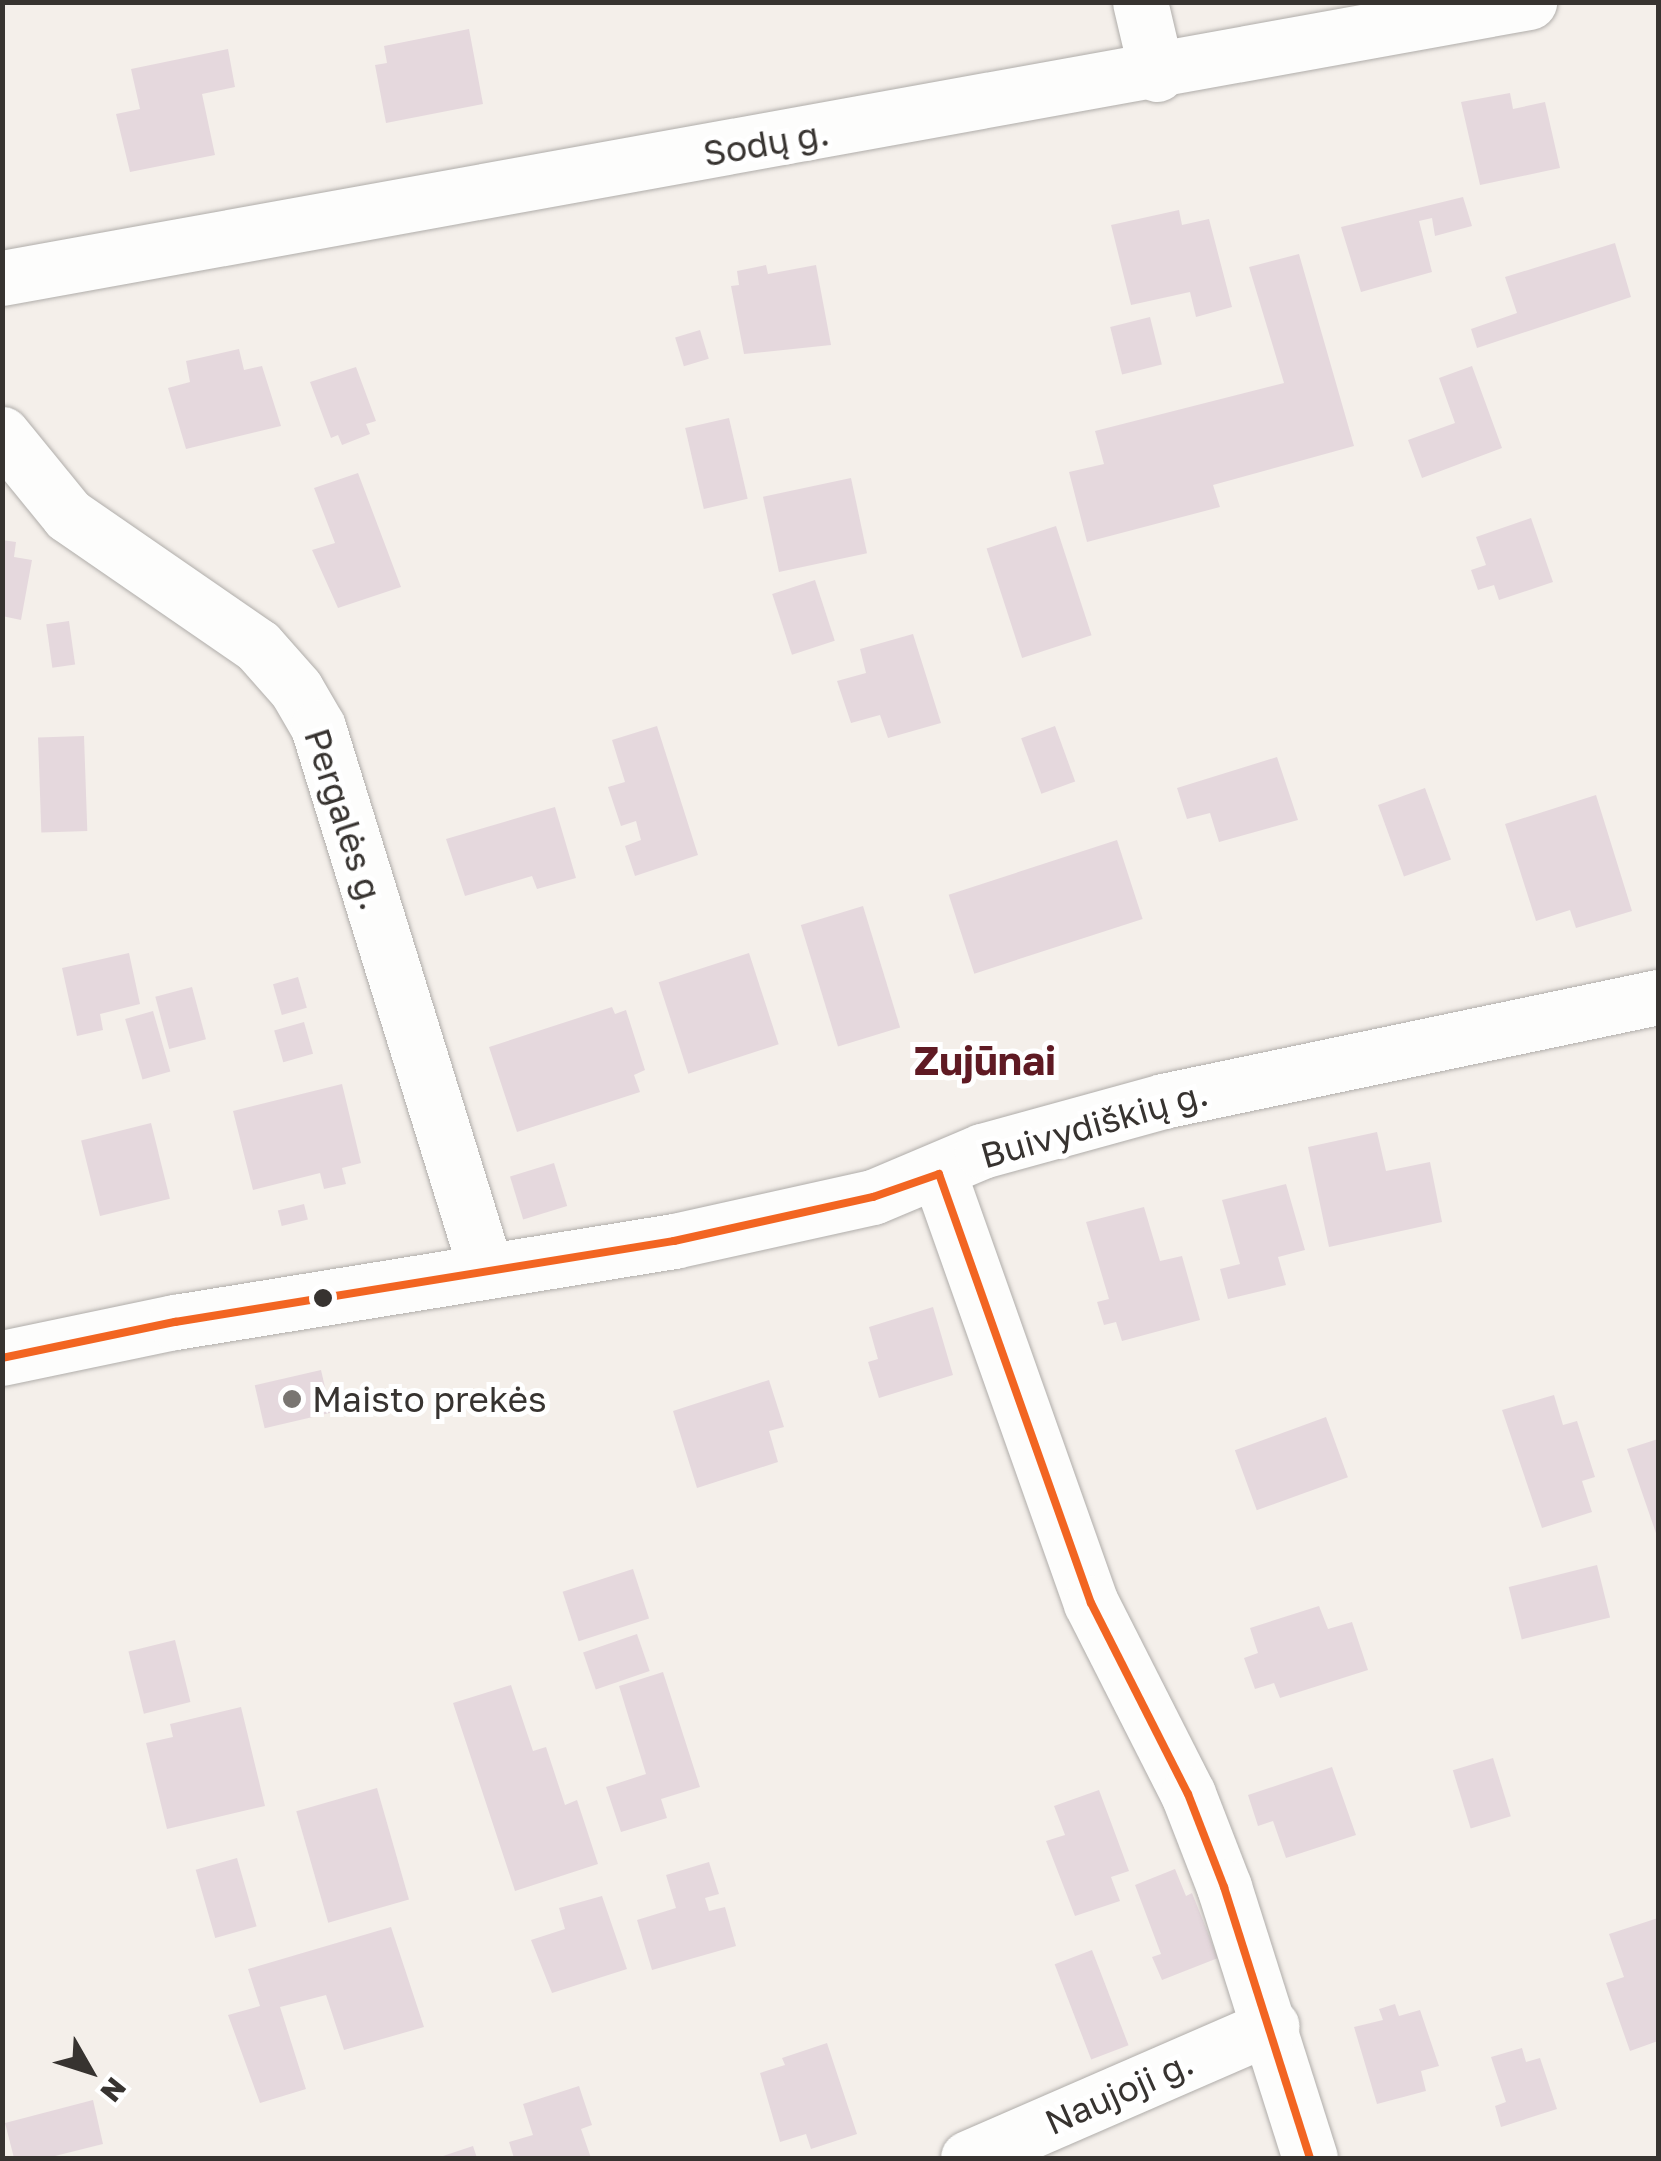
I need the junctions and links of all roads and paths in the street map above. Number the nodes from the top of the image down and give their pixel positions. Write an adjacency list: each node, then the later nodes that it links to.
1 (1140, 2): 3 (street)
2 (1529, 2): 3 (street, Sodų g.)
3 (1157, 74): 4 (street, Sodų g.)
4 (2, 278)
5 (2, 434): 8 (street, Pergalės g.)
6 (1658, 997): 7 (street, Buivydiškių g.)
7 (938, 1174): 8 (street, Buivydiškių g.); 10 (street)
8 (486, 1270): 9 (street, Buivydiškių g.)
9 (2, 1358)
10 (1270, 2026): 11 (street, Naujoji g.); 12 (street)
11 (968, 2158)
12 (1310, 2158)

